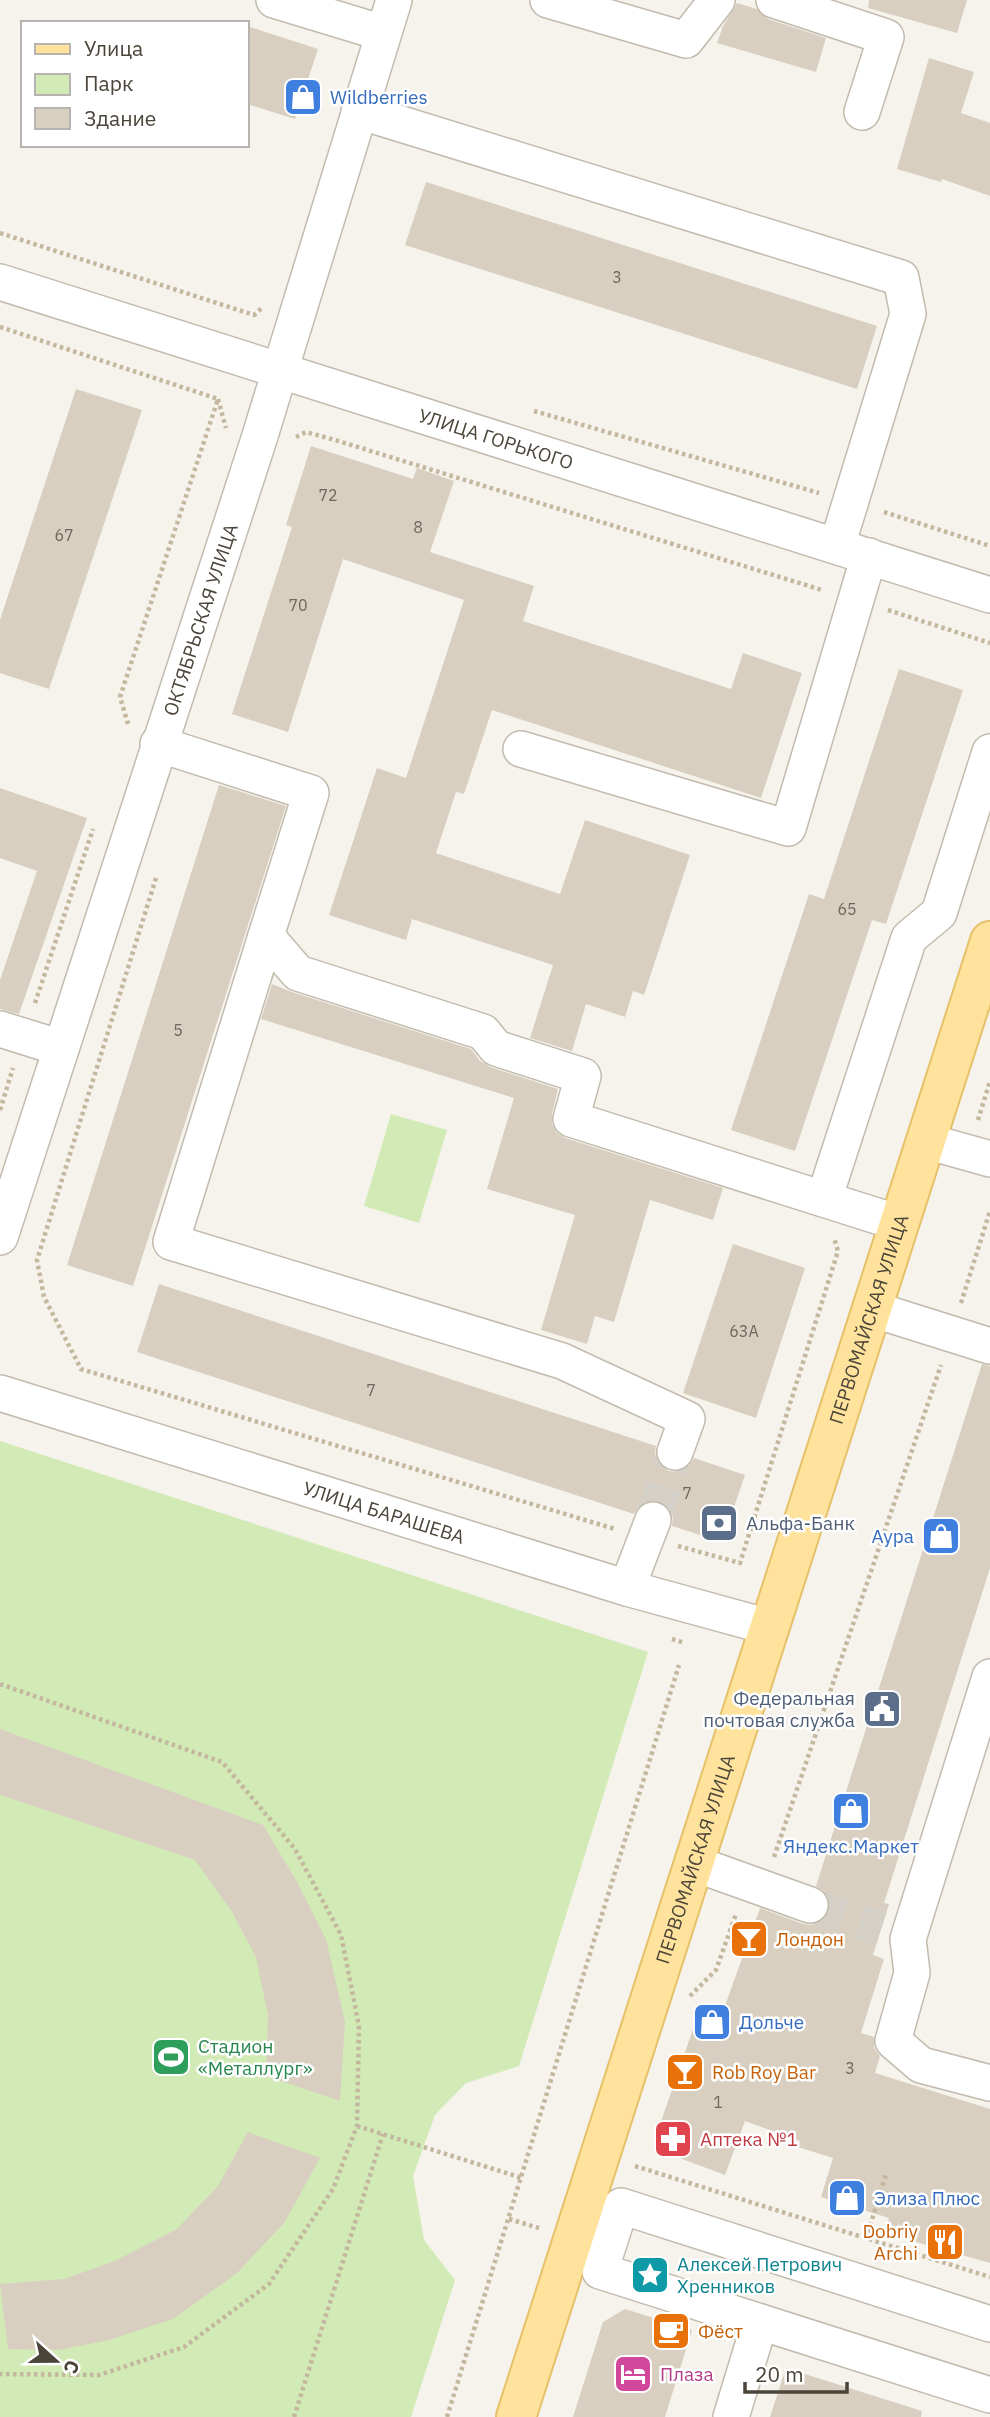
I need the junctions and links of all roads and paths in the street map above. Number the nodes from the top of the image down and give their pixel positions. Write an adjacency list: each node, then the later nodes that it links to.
1 (274, 0): 7 (street)
2 (394, 0): 7 (street, ОКТЯБРЬСКАЯ УЛИЦА)
3 (548, 0): 6 (street)
4 (717, 0): 6 (street)
5 (774, 0): 9 (street)
6 (596, 7)
7 (383, 33): 8 (street, ОКТЯБРЬСКАЯ УЛИЦА)
8 (359, 111): 14 (street, ОКТЯБРЬСКАЯ УЛИЦА); 19 (street)
9 (862, 112)
10 (0, 233): 12 (path)
11 (0, 282): 14 (street, УЛИЦА ГОРЬКОГО)
12 (266, 303)
13 (0, 327): 15 (path)
14 (278, 371): 21 (street, УЛИЦА ГОРЬКОГО); 26 (street, ОКТЯБРЬСКАЯ УЛИЦА)
15 (218, 399): 17 (path); 25 (path)
16 (533, 411): 19 (path)
17 (226, 429)
18 (293, 439): 23 (path)
19 (852, 502): 20 (path); 21 (street)
20 (990, 546)
21 (853, 551): 22 (street, УЛИЦА ГОРЬКОГО); 23 (street)
22 (990, 595)
23 (856, 600): 24 (path); 27 (street)
24 (990, 643)
25 (124, 736)
26 (158, 744): 31 (street); 34 (street, ОКТЯБРЬСКАЯ УЛИЦА)
27 (521, 749)
28 (990, 752): 39 (street)
29 (93, 827): 33 (path)
30 (158, 874): 48 (path)
31 (266, 936): 39 (street); 47 (street)
32 (990, 940): 37 (main road, ПЕРВОМАЙСКАЯ УЛИЦА)
33 (12, 1032): 34 (street); 36 (path)
34 (61, 1048): 42 (street, ОКТЯБРЬСКАЯ УЛИЦА)
35 (990, 1081): 38 (path)
36 (0, 1110)
37 (926, 1141): 38 (street); 41 (main road, ПЕРВОМАЙСКАЯ УЛИЦА)
38 (979, 1155)
39 (824, 1199): 41 (street); 48 (path)
40 (990, 1211): 44 (path)
41 (899, 1223): 43 (main road, ПЕРВОМАЙСКАЯ УЛИЦА)
42 (0, 1237)
43 (872, 1309): 44 (street); 50 (main road, ПЕРВОМАЙСКАЯ УЛИЦА)
44 (951, 1335): 45 (street); 55 (path)
45 (990, 1346)
46 (0, 1393): 49 (street, УЛИЦА БАРАШЕВА)
47 (675, 1452)
48 (650, 1529): 49 (street)
49 (627, 1588): 50 (street, УЛИЦА БАРАШЕВА)
50 (769, 1628): 54 (main road, ПЕРВОМАЙСКАЯ УЛИЦА)
51 (679, 1665): 62 (path)
52 (990, 1677): 58 (street)
53 (0, 1684): 59 (path)
54 (693, 1863): 55 (street); 72 (main road, ПЕРВОМАЙСКАЯ УЛИЦА)
55 (763, 1888): 56 (street); 57 (path)
56 (810, 1905)
57 (685, 2001)
58 (990, 2083)
59 (357, 2126): 60 (path); 68 (path)
60 (383, 2134): 62 (path); 70 (path)
61 (886, 2175): 64 (path)
62 (522, 2178): 71 (path)
63 (621, 2206): 64 (path); 66 (street); 67 (street)
64 (866, 2239): 65 (path)
65 (990, 2277)
66 (760, 2322): 69 (street); 73 (street)
67 (990, 2324)
68 (0, 2374)
69 (990, 2395)
70 (294, 2417)
71 (447, 2417)
72 (516, 2417)
73 (731, 2417)

